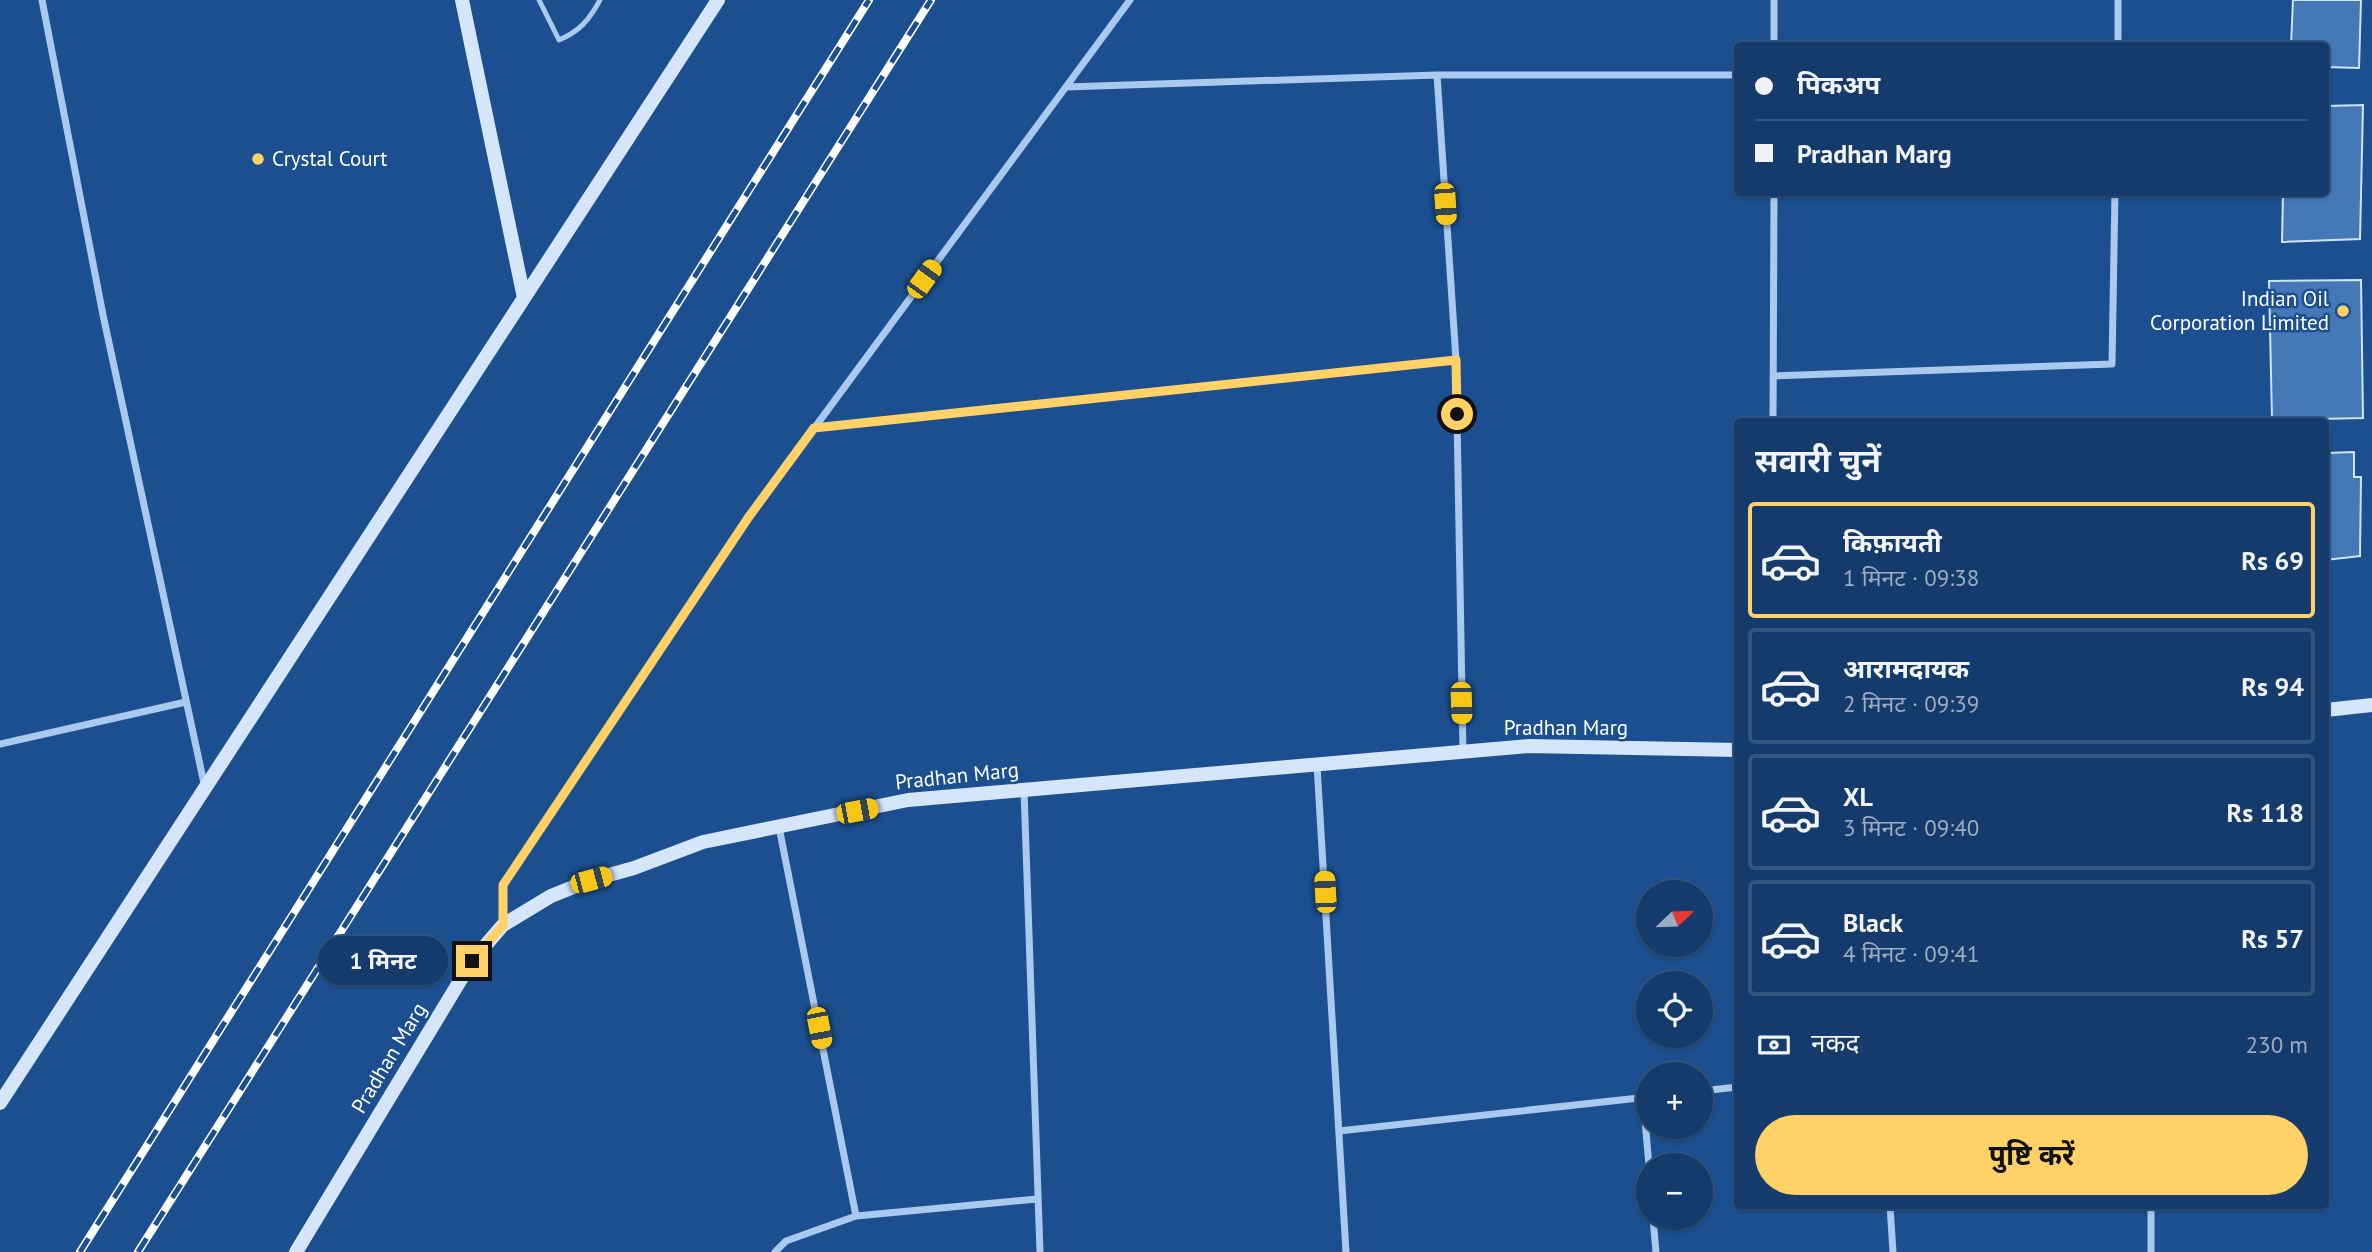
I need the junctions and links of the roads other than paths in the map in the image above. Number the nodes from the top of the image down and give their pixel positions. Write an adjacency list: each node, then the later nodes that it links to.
1 (42, 0): 21 (street)
2 (462, 0): 16 (street)
3 (539, 0): 4 (lane)
4 (600, 0)
5 (719, 0): 16 (street)
6 (1130, 0): 13 (street)
7 (1774, 0): 9 (street)
8 (2118, 0): 10 (street)
9 (1774, 42)
10 (2118, 42)
11 (1437, 75): 12 (street); 13 (street); 17 (street)
12 (1734, 75)
13 (1066, 87): 20 (street)
14 (1774, 196): 18 (street)
15 (2115, 196): 18 (street)
16 (524, 298): 28 (street)
17 (1456, 360): 20 (street); 26 (street)
18 (1774, 376): 19 (street)
19 (1773, 418)
20 (814, 428): 31 (street)
21 (186, 702): 24 (street); 28 (street)
22 (2372, 705): 23 (street)
23 (2329, 710)
24 (0, 744)
25 (1734, 750): 26 (street, Pradhan Marg)
26 (1463, 752): 27 (street, Pradhan Marg)
27 (1317, 765): 29 (street, Pradhan Marg); 36 (street)
28 (205, 789): 35 (street)
29 (1024, 790): 30 (street, Pradhan Marg); 37 (street)
30 (779, 826): 31 (street, Pradhan Marg); 40 (street)
31 (503, 925): 42 (street, Pradhan Marg)
32 (1734, 1087): 33 (street)
33 (1713, 1090)
34 (1636, 1098): 36 (street)
35 (0, 1103)
36 (1339, 1131): 45 (street)
37 (1037, 1199): 40 (street); 44 (street)
38 (1891, 1209): 47 (street)
39 (2151, 1209): 48 (street)
40 (856, 1216): 43 (street)
41 (1654, 1230): 46 (street)
42 (296, 1252)
43 (775, 1252)
44 (1040, 1252)
45 (1346, 1252)
46 (1656, 1252)
47 (1894, 1252)
48 (2151, 1252)

